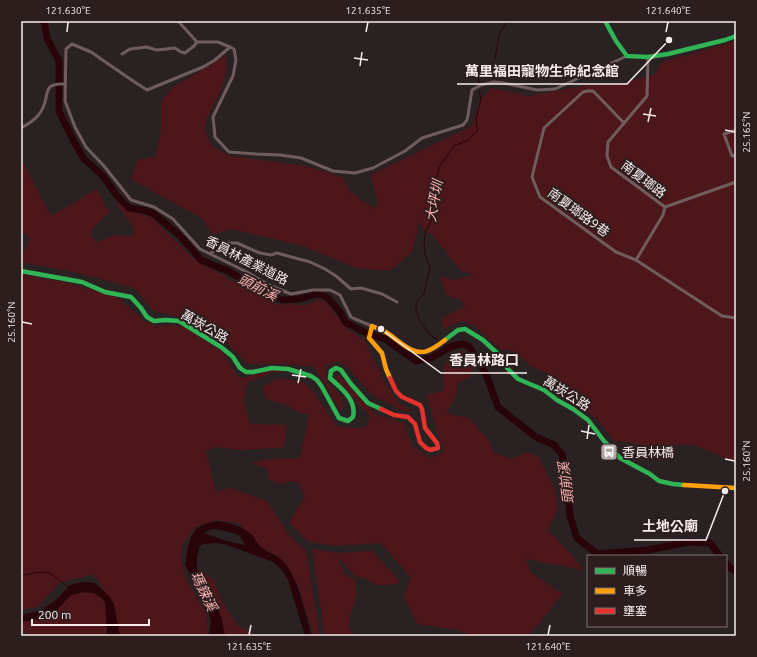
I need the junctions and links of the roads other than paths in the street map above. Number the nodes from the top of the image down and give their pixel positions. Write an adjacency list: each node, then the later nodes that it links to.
1 (178, 21): 4 (street)
2 (605, 21): 7 (street)
3 (736, 36): 8 (street)
4 (197, 42): 5 (street); 6 (street)
5 (230, 47): 7 (street); 9 (street, 香員林產業道路)
6 (122, 54)
7 (627, 56): 8 (street)
8 (648, 58): 10 (street, 南夏瑯路)
9 (65, 84): 11 (street); 16 (street, 香員林產業道路)
10 (624, 123): 15 (street, 南夏瑯路); 17 (street, 南夏瑯路9巷)
11 (21, 128)
12 (736, 130): 13 (street)
13 (736, 155)
14 (736, 182): 15 (street, 南夏瑯路)
15 (665, 207): 17 (street)
16 (210, 254): 19 (street); 21 (street, 香員林產業道路)
17 (636, 260): 20 (street)
18 (21, 271): 21 (street, 萬崁公路)
19 (397, 302)
20 (736, 318)
21 (372, 326): 22 (street, 萬崁公路)
22 (736, 488)

